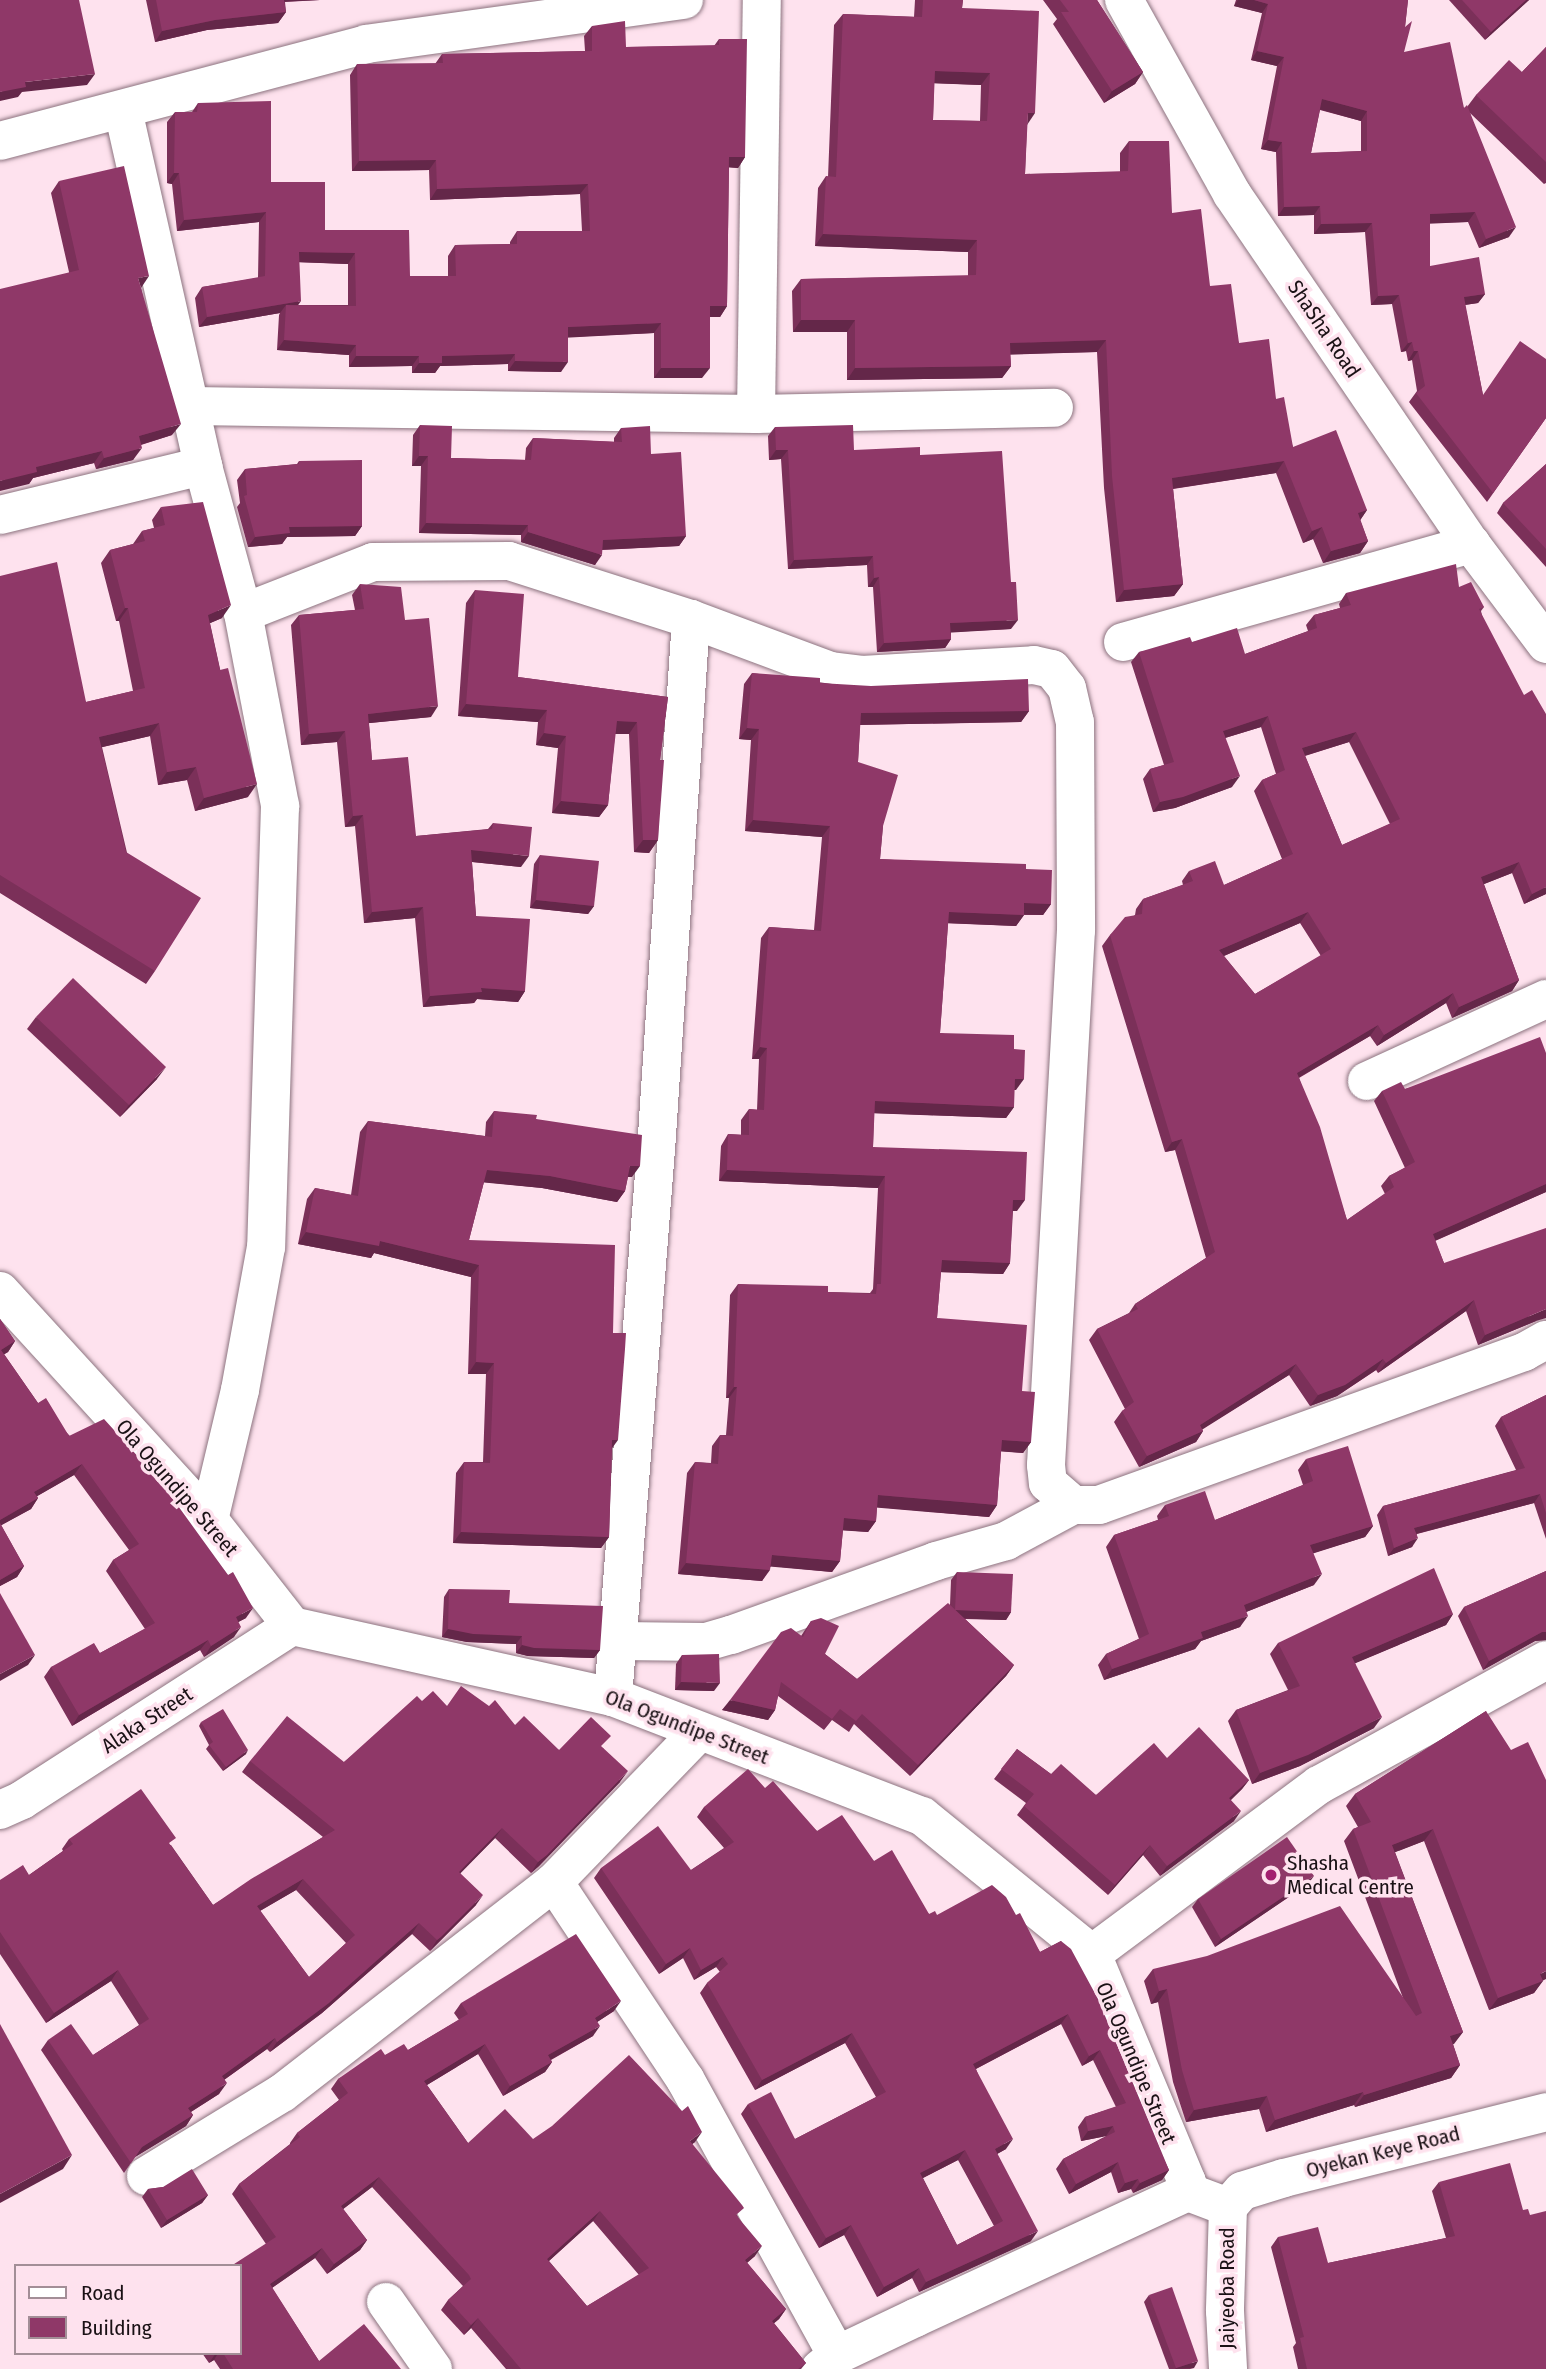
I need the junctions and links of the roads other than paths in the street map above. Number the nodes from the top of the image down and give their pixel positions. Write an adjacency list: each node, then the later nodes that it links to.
1 (684, 0): 4 (street)
2 (762, 0): 8 (street)
3 (1124, 0): 11 (street, ShaSha Road)
4 (123, 110): 5 (street); 6 (street)
5 (0, 141)
6 (191, 406): 8 (street); 9 (street)
7 (1054, 408): 8 (street)
8 (756, 414)
9 (203, 466): 10 (street); 12 (street)
10 (0, 515)
11 (1471, 544): 14 (street); 15 (street, ShaSha Road)
12 (243, 613): 13 (street); 21 (street)
13 (691, 620): 20 (street); 23 (street)
14 (1123, 642)
15 (1546, 644)
16 (1546, 999): 17 (street)
17 (1367, 1081)
18 (0, 1291): 21 (street, Ola Ogundipe Street)
19 (1546, 1340): 20 (street)
20 (1073, 1505): 23 (street)
21 (209, 1520): 22 (street, Ola Ogundipe Street)
22 (292, 1626): 25 (street, Ola Ogundipe Street); 27 (street, Alaka Street)
23 (619, 1641): 25 (street)
24 (1546, 1660): 29 (street)
25 (613, 1697): 26 (street, Ola Ogundipe Street)
26 (699, 1732): 28 (street); 29 (street, Ola Ogundipe Street)
27 (0, 1810)
28 (554, 1882): 31 (street); 35 (street)
29 (1092, 1954): 32 (street, Ola Ogundipe Street)
30 (1546, 2113): 33 (street, Oyekan Keye Road)
31 (146, 2176)
32 (1188, 2192): 33 (street); 35 (street)
33 (1227, 2207): 37 (street, Jaiyeoba Road)
34 (386, 2302): 36 (street)
35 (829, 2362)
36 (433, 2369)
37 (1228, 2369)

